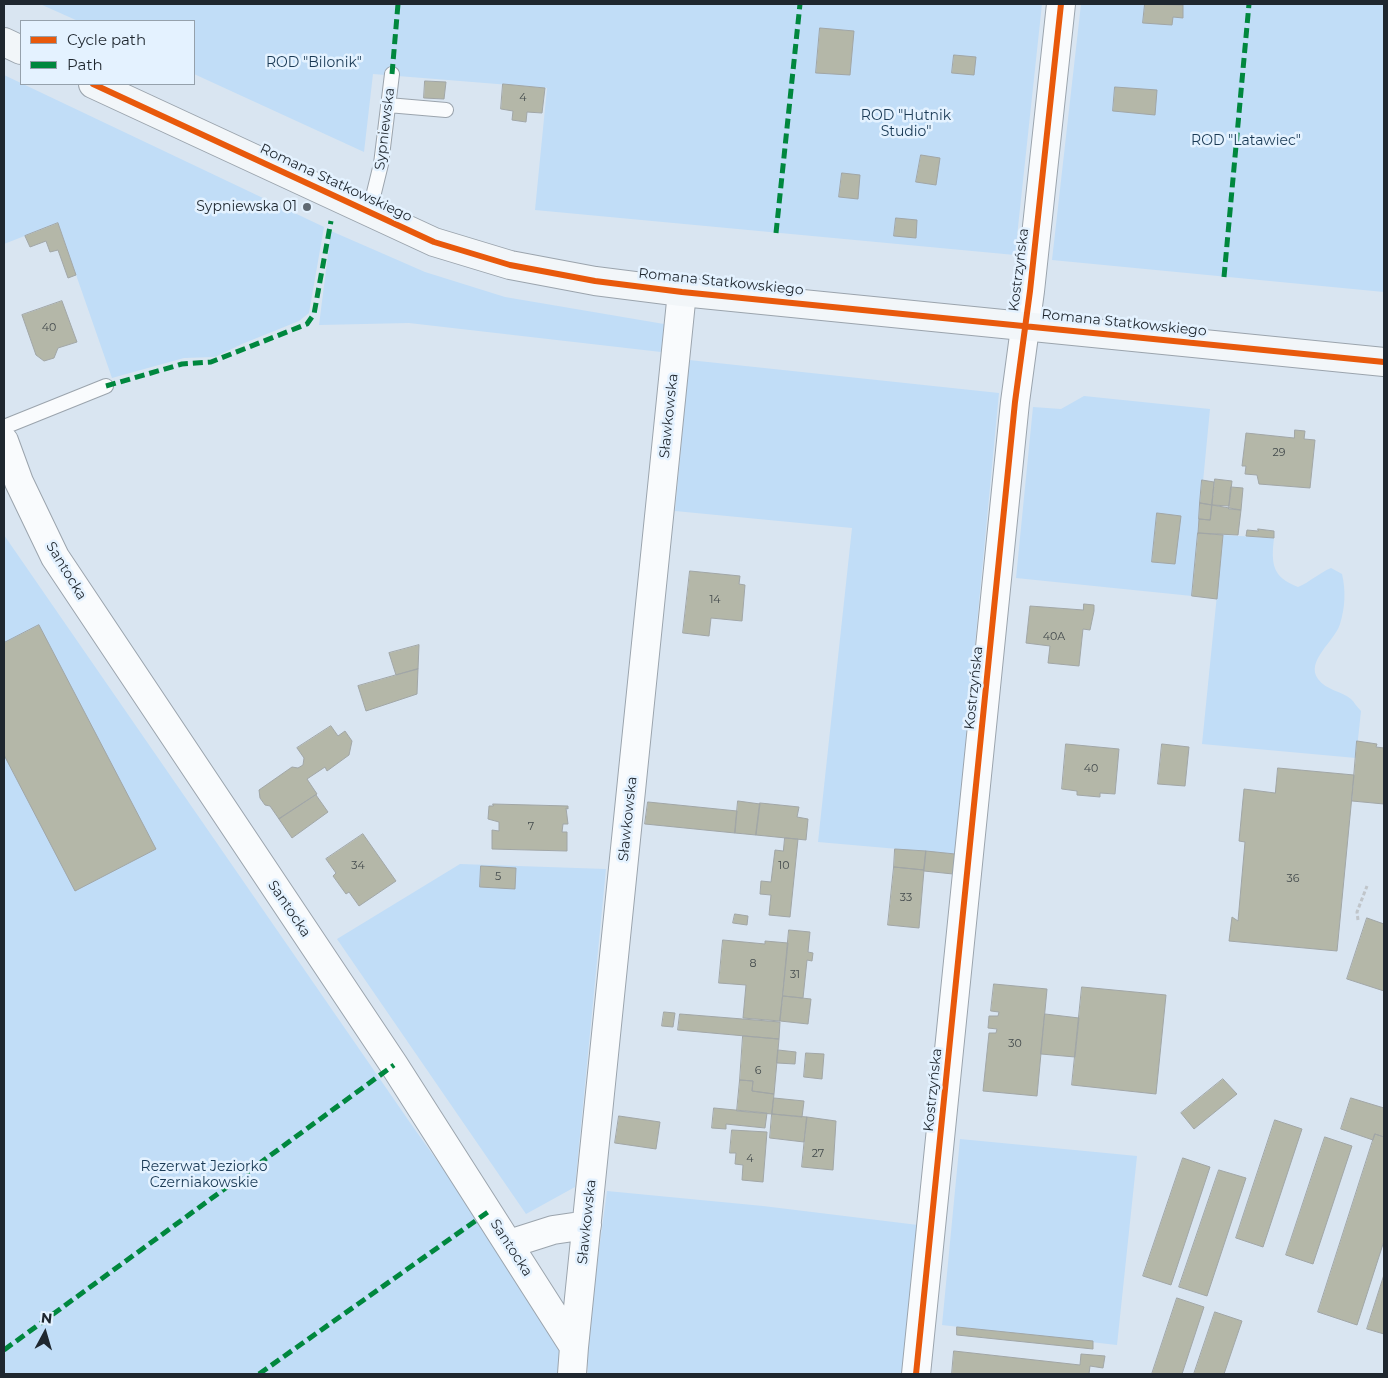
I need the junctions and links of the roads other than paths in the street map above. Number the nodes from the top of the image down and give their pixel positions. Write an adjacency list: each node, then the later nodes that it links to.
1 (1061, 4): 10 (street, Kostrzyńska)
2 (4, 42): 3 (street)
3 (20, 50)
4 (392, 74): 6 (lane, Sypniewska)
5 (95, 85): 8 (street, Romana Statkowskiego)
6 (388, 105): 7 (lane); 8 (lane, Sypniewska)
7 (446, 110)
8 (369, 213): 9 (street, Romana Statkowskiego)
9 (682, 292): 10 (street, Romana Statkowskiego); 15 (street, Sławkowska)
10 (1025, 325): 11 (street, Romana Statkowskiego); 19 (street, Kostrzyńska)
11 (1384, 362)
12 (106, 386): 13 (lane)
13 (4, 426)
14 (4, 441): 16 (street, Santocka)
15 (586, 1225): 16 (street); 17 (street, Sławkowska)
16 (509, 1244): 17 (street, Santocka)
17 (574, 1347): 18 (street)
18 (572, 1374)
19 (916, 1374)

